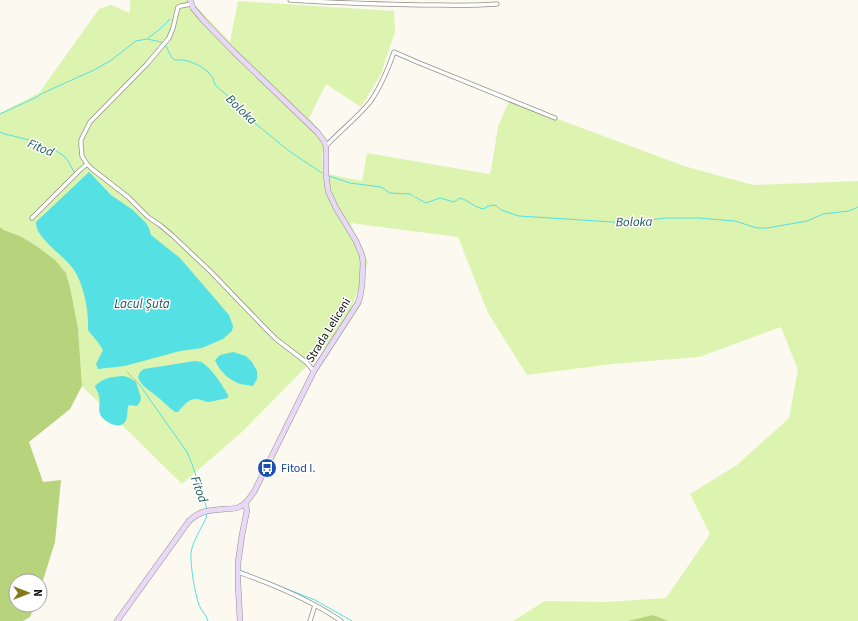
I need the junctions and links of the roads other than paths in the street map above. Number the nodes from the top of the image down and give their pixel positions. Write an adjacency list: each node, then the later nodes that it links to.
1 (290, 0): 3 (street)
2 (190, 2): 5 (main road); 6 (street)
3 (497, 4)
4 (555, 118): 5 (street)
5 (326, 146): 8 (main road, Strada Leliceni)
6 (87, 164): 7 (street); 8 (street)
7 (32, 218)
8 (314, 371): 9 (main road, Strada Leliceni)
9 (245, 503): 10 (main road); 12 (main road)
10 (238, 572): 11 (street); 13 (main road)
11 (315, 605): 14 (street); 15 (street)
12 (117, 621)
13 (240, 621)
14 (310, 621)
15 (341, 621)

